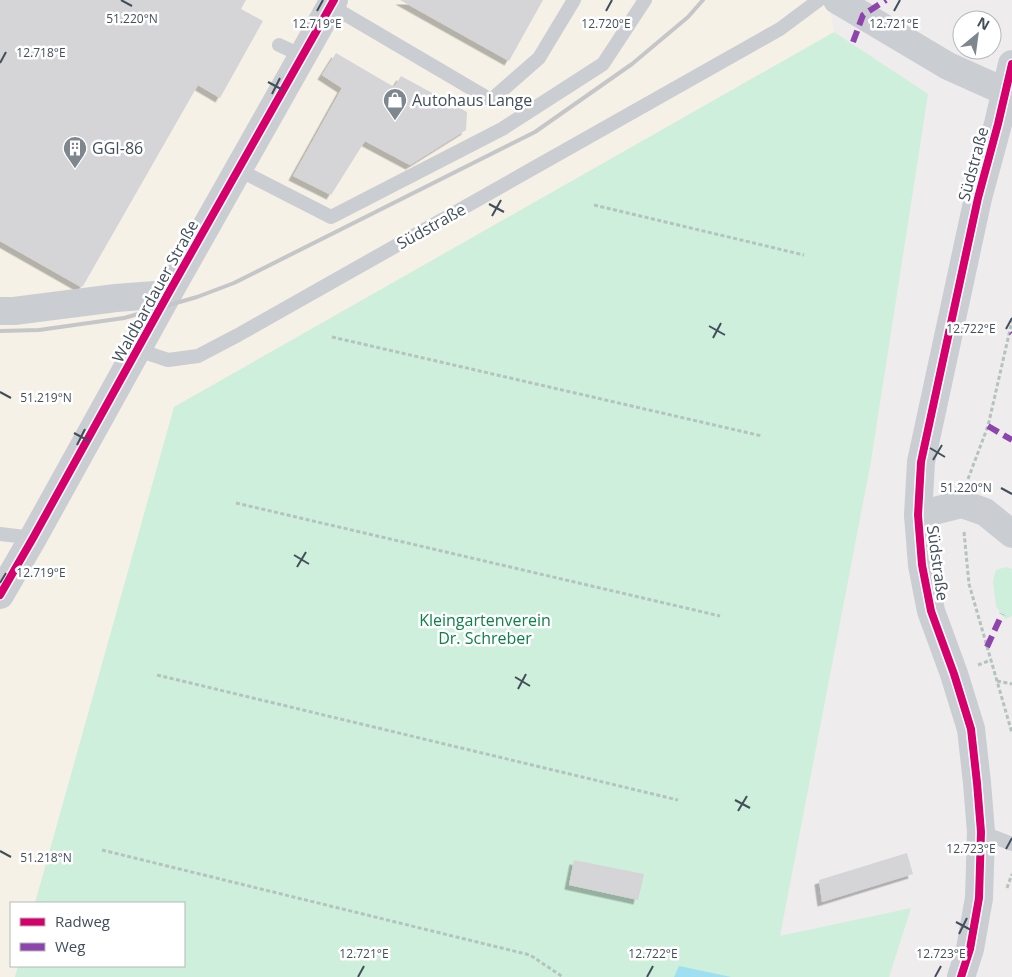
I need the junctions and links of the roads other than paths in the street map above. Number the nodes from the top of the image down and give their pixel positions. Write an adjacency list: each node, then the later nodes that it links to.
1 (574, 0): 5 (lane)
2 (645, 0): 8 (lane)
3 (819, 0): 11 (lane, Südstraße)
4 (837, 0): 7 (street)
5 (333, 3): 8 (street, Waldbardauer Straße)
6 (1012, 64): 7 (street, Südstraße)
7 (1006, 92): 12 (street, Südstraße)
8 (239, 170): 9 (street, Waldbardauer Straße)
9 (168, 294): 10 (street); 11 (street, Waldbardauer Straße)
10 (0, 310)
11 (138, 350): 15 (street, Waldbardauer Straße)
12 (918, 515): 14 (street); 17 (street, Südstraße)
13 (0, 534): 15 (lane)
14 (1012, 534)
15 (34, 538): 16 (street, Waldbardauer Straße)
16 (0, 595)
17 (981, 832): 18 (lane); 19 (street, Südstraße)
18 (1012, 844)
19 (961, 977)

